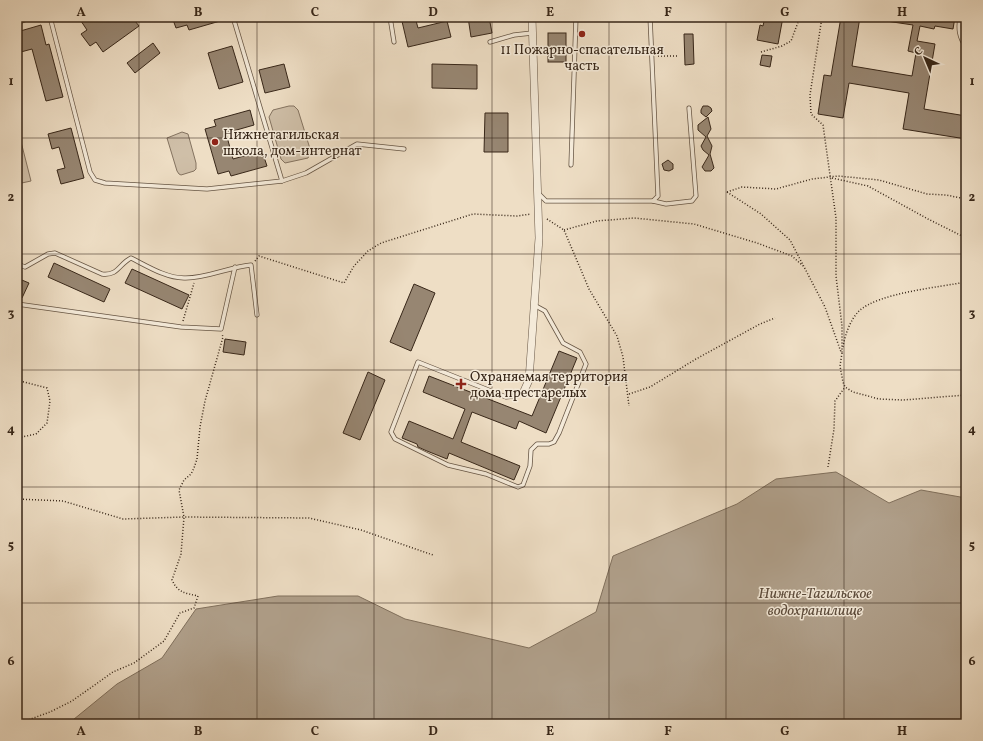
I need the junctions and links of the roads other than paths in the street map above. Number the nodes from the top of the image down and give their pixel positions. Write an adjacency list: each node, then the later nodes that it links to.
1 (32, 17): 9 (lane)
2 (50, 17): 17 (lane)
3 (233, 17): 17 (lane)
4 (390, 17): 11 (lane)
5 (532, 17): 10 (street)
6 (576, 17): 16 (lane)
7 (650, 17): 19 (lane)
8 (960, 17): 13 (lane)
9 (17, 23)
10 (532, 33): 12 (lane); 18 (street)
11 (394, 42)
12 (490, 42)
13 (966, 48)
14 (689, 108): 19 (lane)
15 (404, 149): 17 (lane)
16 (571, 165)
17 (282, 181)
18 (538, 193): 19 (lane); 23 (street)
19 (653, 201)
20 (17, 264): 21 (lane)
21 (235, 267): 22 (lane); 24 (lane)
22 (17, 304)
23 (534, 305): 25 (street); 25 (lane)
24 (257, 315)
25 (524, 391)

